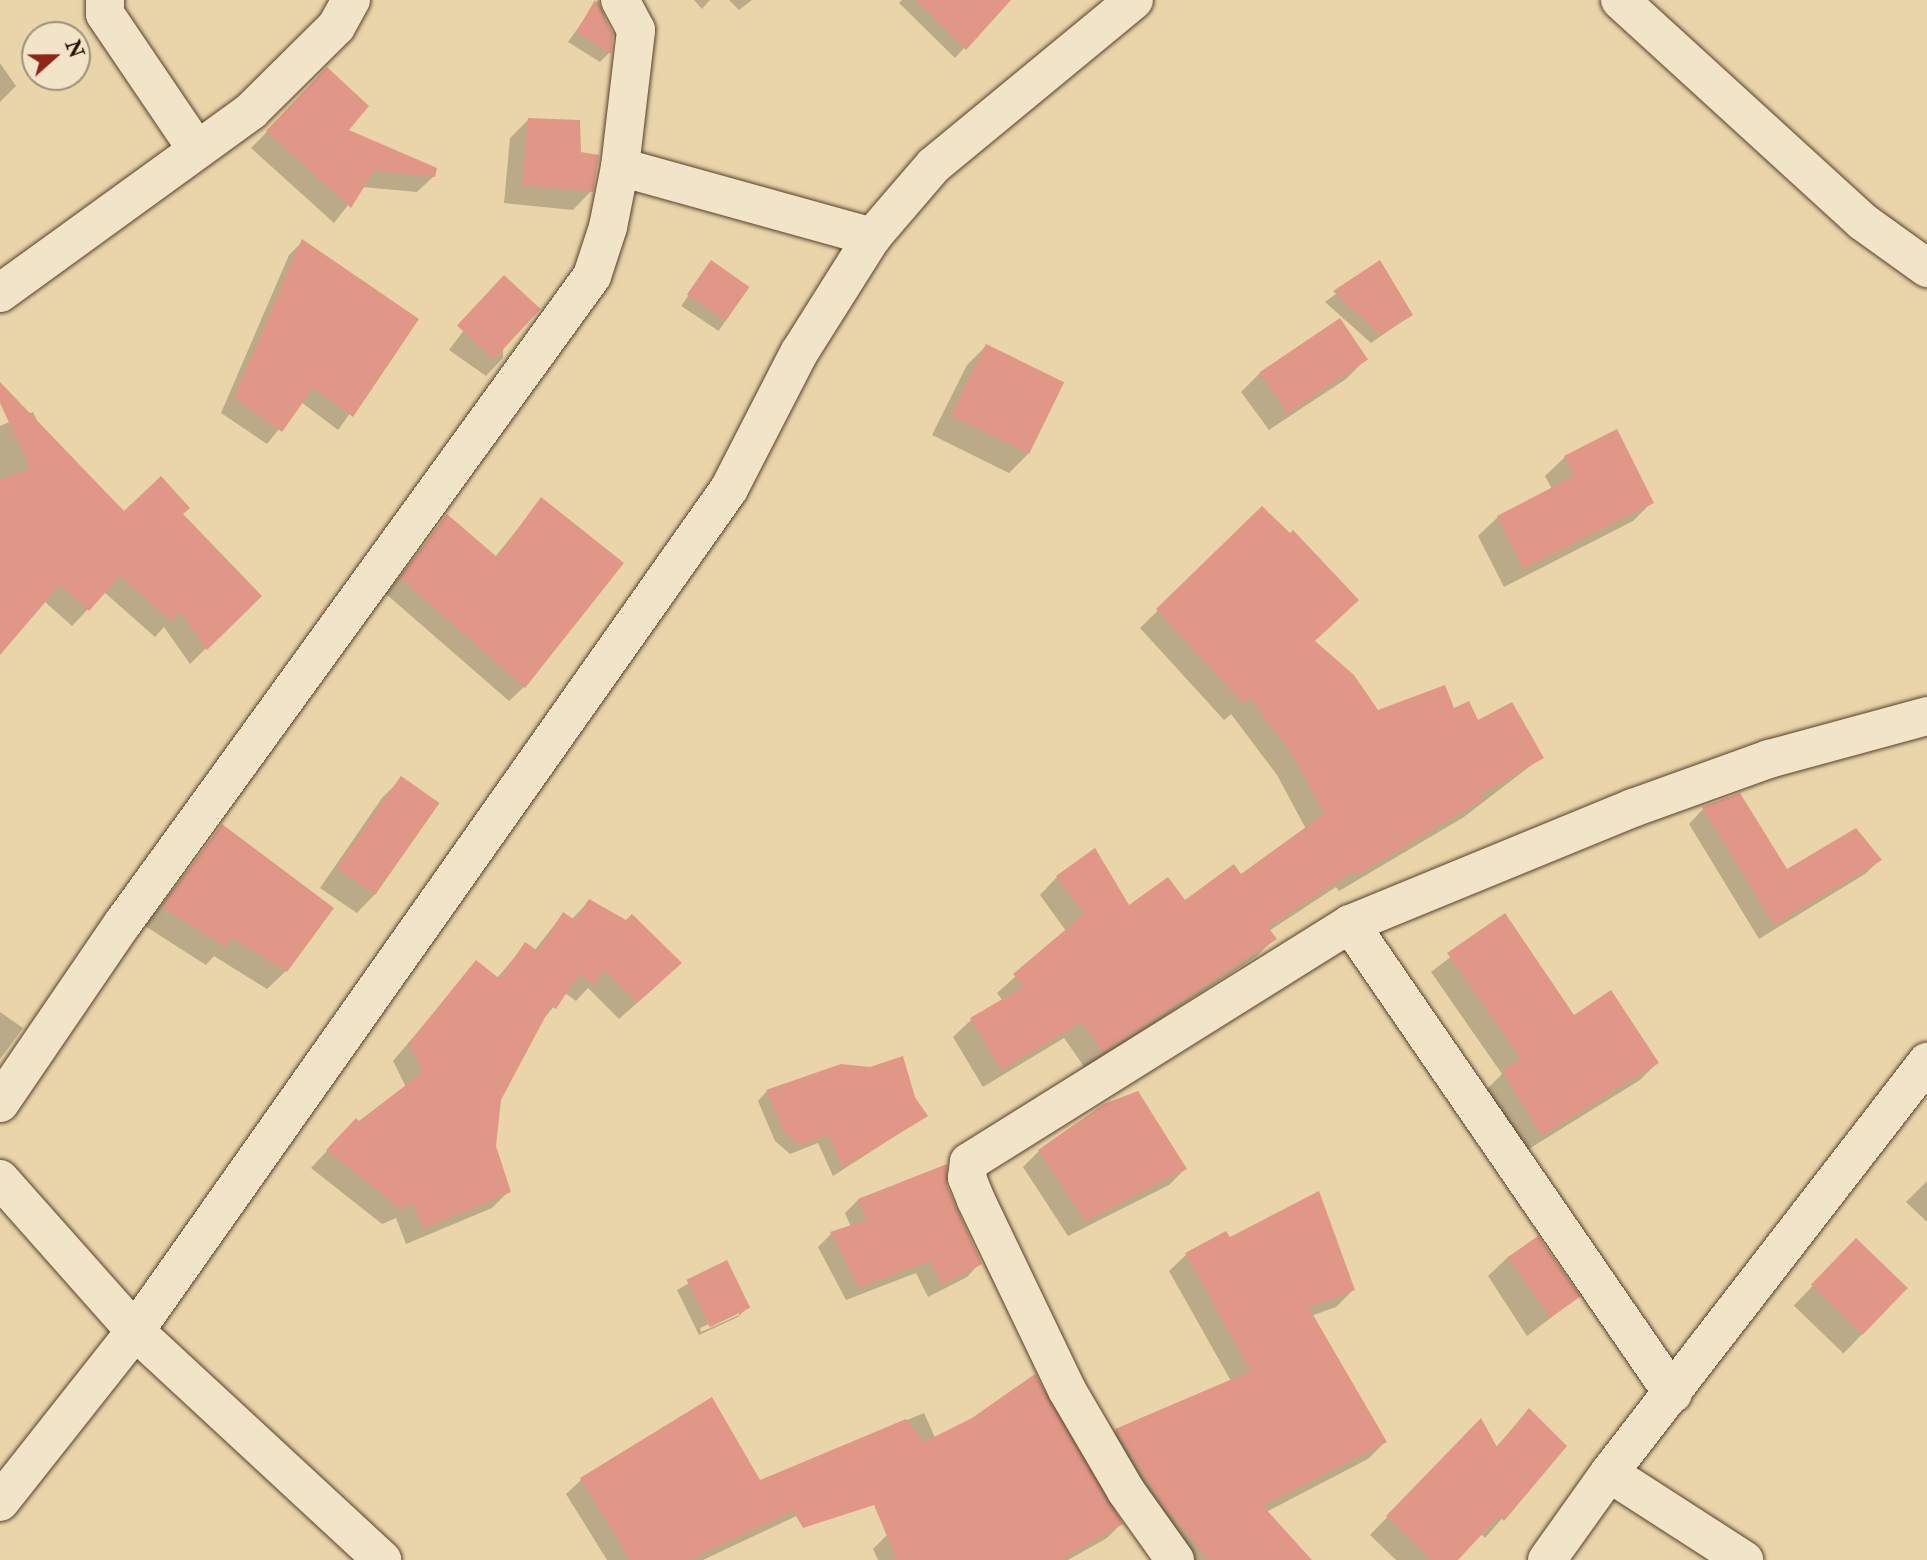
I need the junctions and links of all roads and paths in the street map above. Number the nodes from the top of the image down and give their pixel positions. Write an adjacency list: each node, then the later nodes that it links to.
1 (105, 0): 6 (street)
2 (351, 0): 6 (street)
3 (620, 0): 7 (street)
4 (1134, 0): 8 (street)
5 (1620, 0): 9 (street)
6 (197, 150): 10 (street)
7 (620, 167): 8 (street); 14 (street)
8 (872, 237): 16 (street)
9 (1927, 268)
10 (0, 293)
11 (1927, 716): 12 (street)
12 (1350, 924): 17 (street); 21 (street)
13 (1927, 1062): 17 (street)
14 (0, 1103)
15 (0, 1179): 16 (street)
16 (135, 1331): 19 (street); 20 (street)
17 (1673, 1394): 18 (street)
18 (1609, 1473): 22 (street); 23 (street)
19 (0, 1502)
20 (383, 1560)
21 (1175, 1560)
22 (1547, 1560)
23 (1744, 1560)

